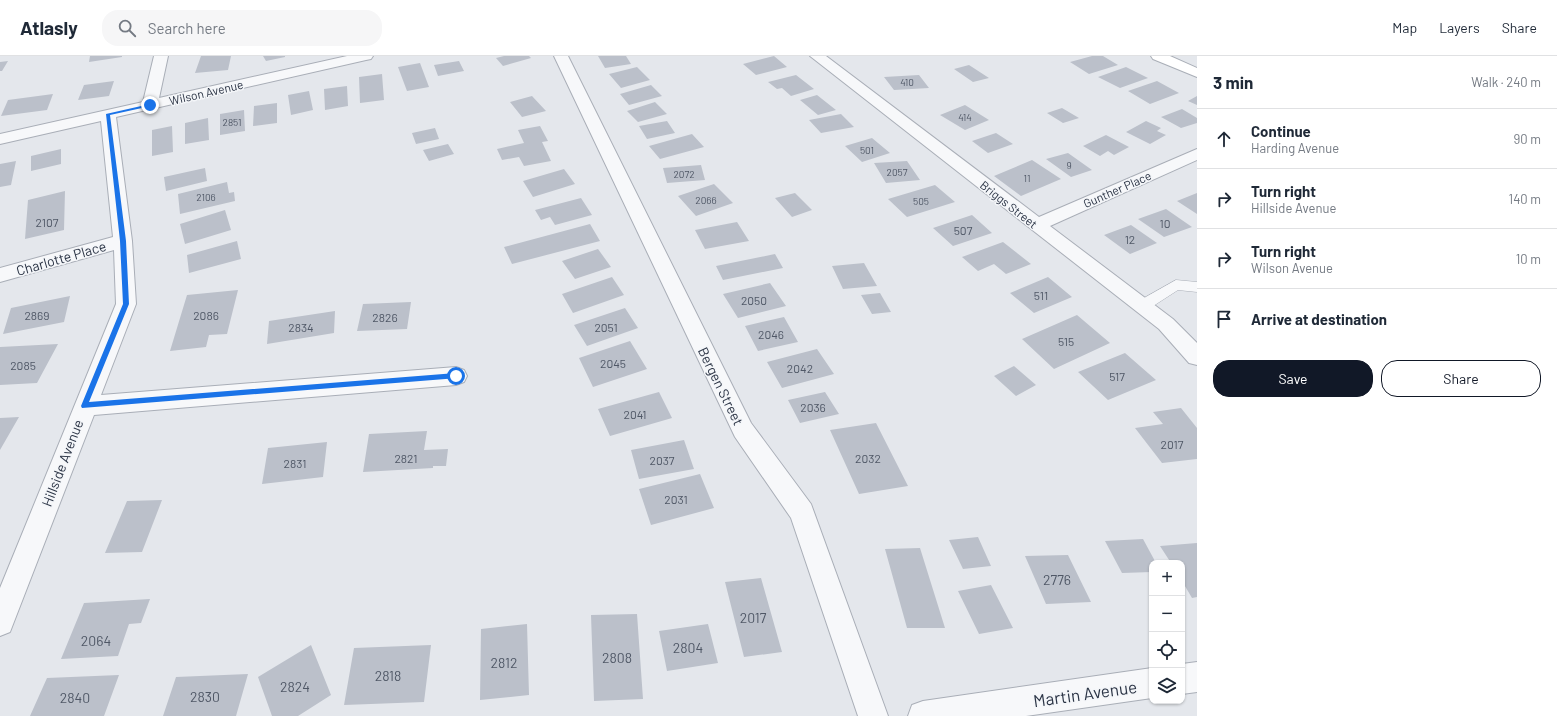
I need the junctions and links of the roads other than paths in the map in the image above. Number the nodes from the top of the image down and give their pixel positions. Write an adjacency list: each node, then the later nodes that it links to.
1 (161, 56): 7 (street)
2 (366, 56): 7 (street, Wilson Avenue)
3 (561, 56): 23 (street, Bergen Street)
4 (817, 56): 11 (street, Briggs Street)
5 (1158, 56): 6 (main road)
6 (1197, 73)
7 (150, 105): 8 (street, Wilson Avenue)
8 (108, 114): 9 (street, Wilson Avenue); 12 (street, Hillside Avenue)
9 (0, 139)
10 (1197, 154): 11 (street, Gunther Place)
11 (1036, 225): 15 (street, Briggs Street)
12 (123, 241): 13 (street, Charlotte Place); 18 (street, Hillside Avenue)
13 (0, 275)
14 (1197, 288): 15 (lane)
15 (1142, 306): 16 (street, Briggs Street)
16 (1197, 357)
17 (456, 376): 18 (street)
18 (85, 406): 19 (street, Hillside Avenue)
19 (0, 622)
20 (1197, 676): 21 (street)
21 (1185, 678)
22 (1149, 683): 24 (street, Martin Avenue)
23 (873, 716)
24 (923, 716)

